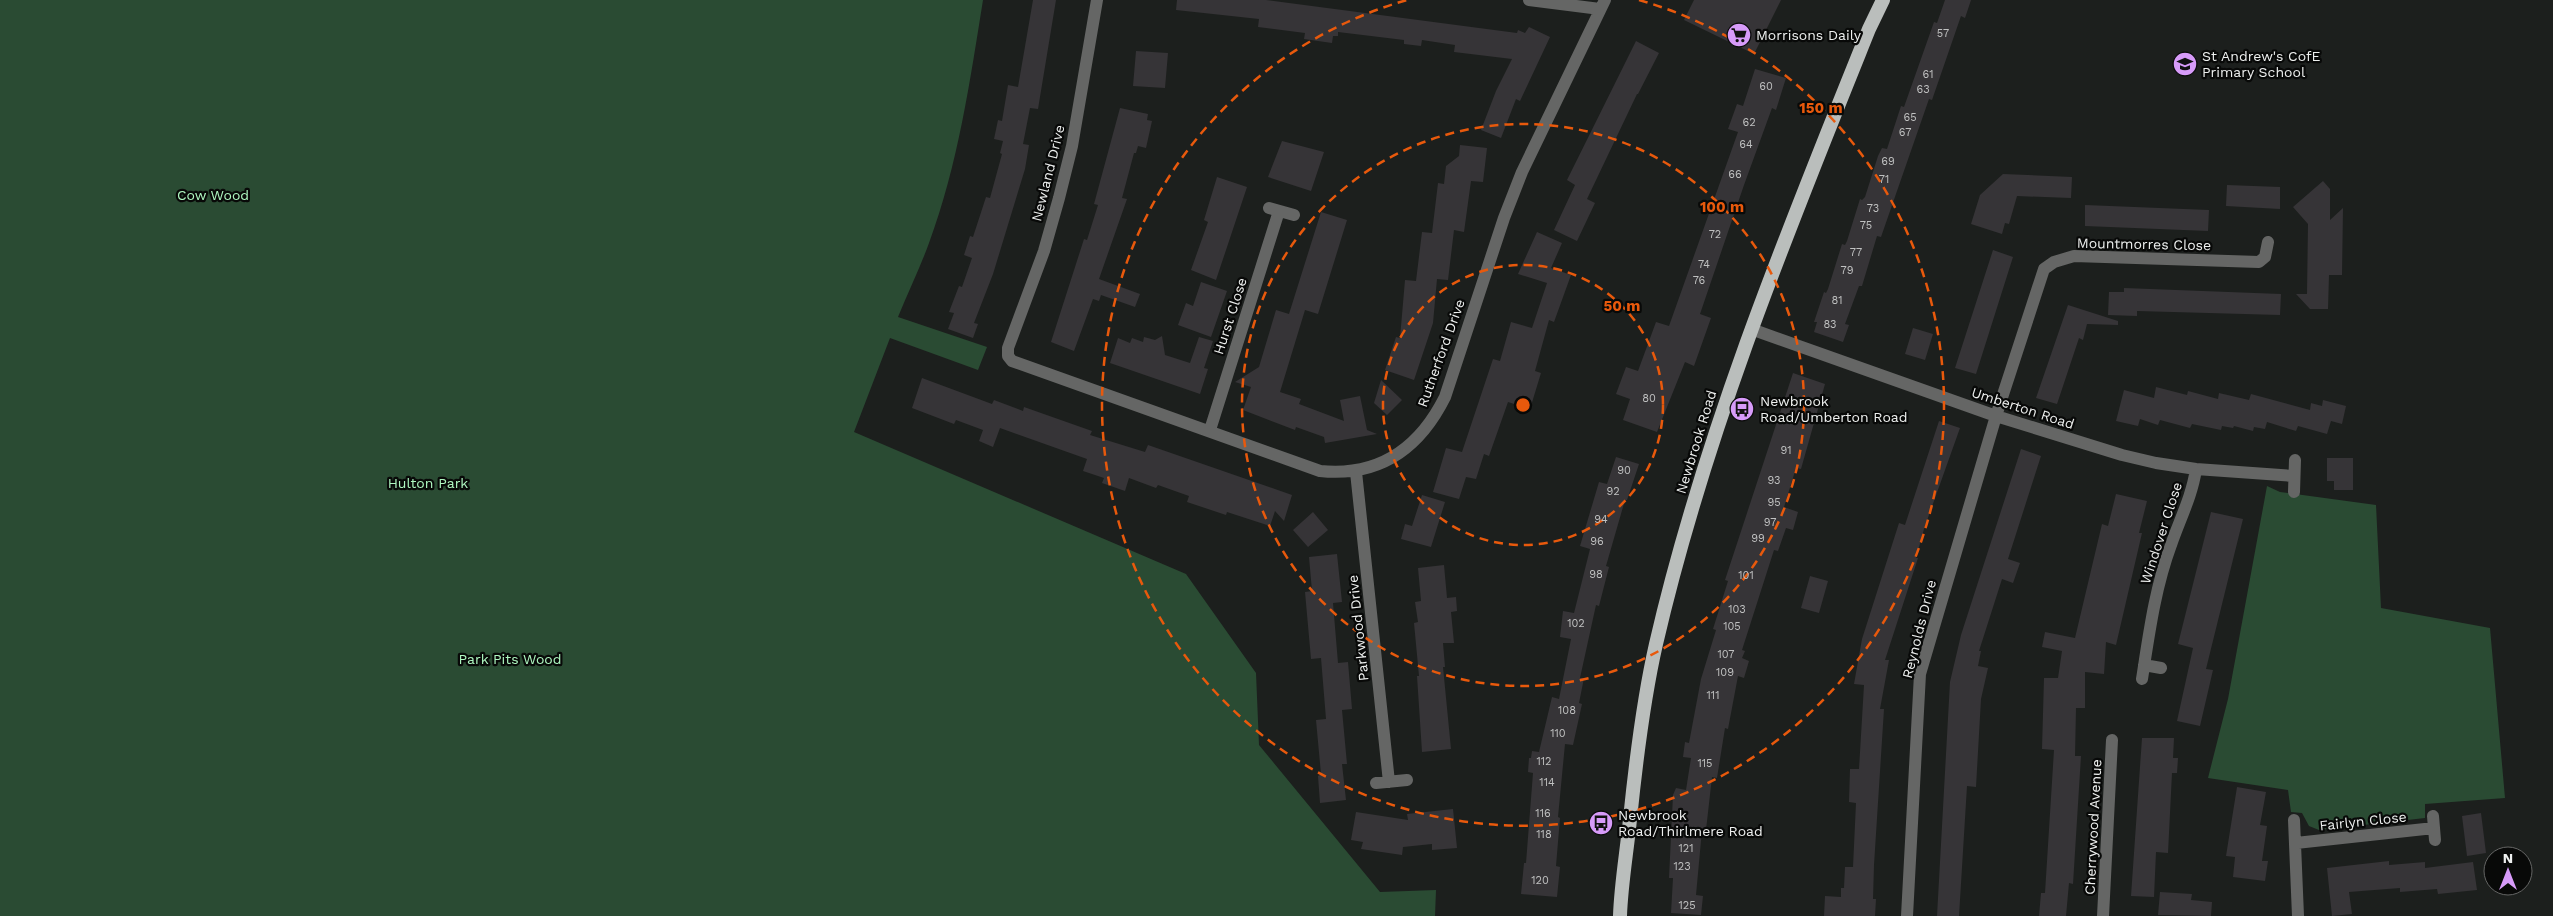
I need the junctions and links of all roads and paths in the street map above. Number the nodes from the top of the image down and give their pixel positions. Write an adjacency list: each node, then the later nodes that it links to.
1 (1097, 0): 8 (street, Newland Drive)
2 (1530, 0): 4 (street)
3 (1883, 0): 7 (highway, Newbrook Road)
4 (1602, 5): 13 (street, Rutherford Drive)
5 (1294, 215): 10 (street, Hurst Close)
6 (2268, 242): 9 (street, Mountmorres Close)
7 (1751, 330): 9 (street, Umberton Road); 24 (highway, Newbrook Road)
8 (1008, 348): 10 (street, Rutherford Drive)
9 (1996, 416): 12 (street, Umberton Road); 25 (street, Reynolds Drive)
10 (1210, 430): 13 (street, Rutherford Drive)
11 (2295, 460): 14 (street)
12 (2196, 469): 14 (street, Umberton Road); 16 (street, Windover Close)
13 (1356, 472): 20 (street, Parkwood Drive)
14 (2294, 476): 15 (street)
15 (2294, 492)
16 (2144, 665): 17 (street); 18 (street, Windover Close)
17 (2161, 668)
18 (2142, 679)
19 (2112, 740): 26 (street, Cherrywood Avenue)
20 (1408, 780)
21 (2294, 820): 23 (street)
22 (2434, 828): 23 (street, Fairlyn Close)
23 (2296, 843): 27 (street)
24 (1620, 916)
25 (1906, 916)
26 (2103, 916)
27 (2298, 916)

